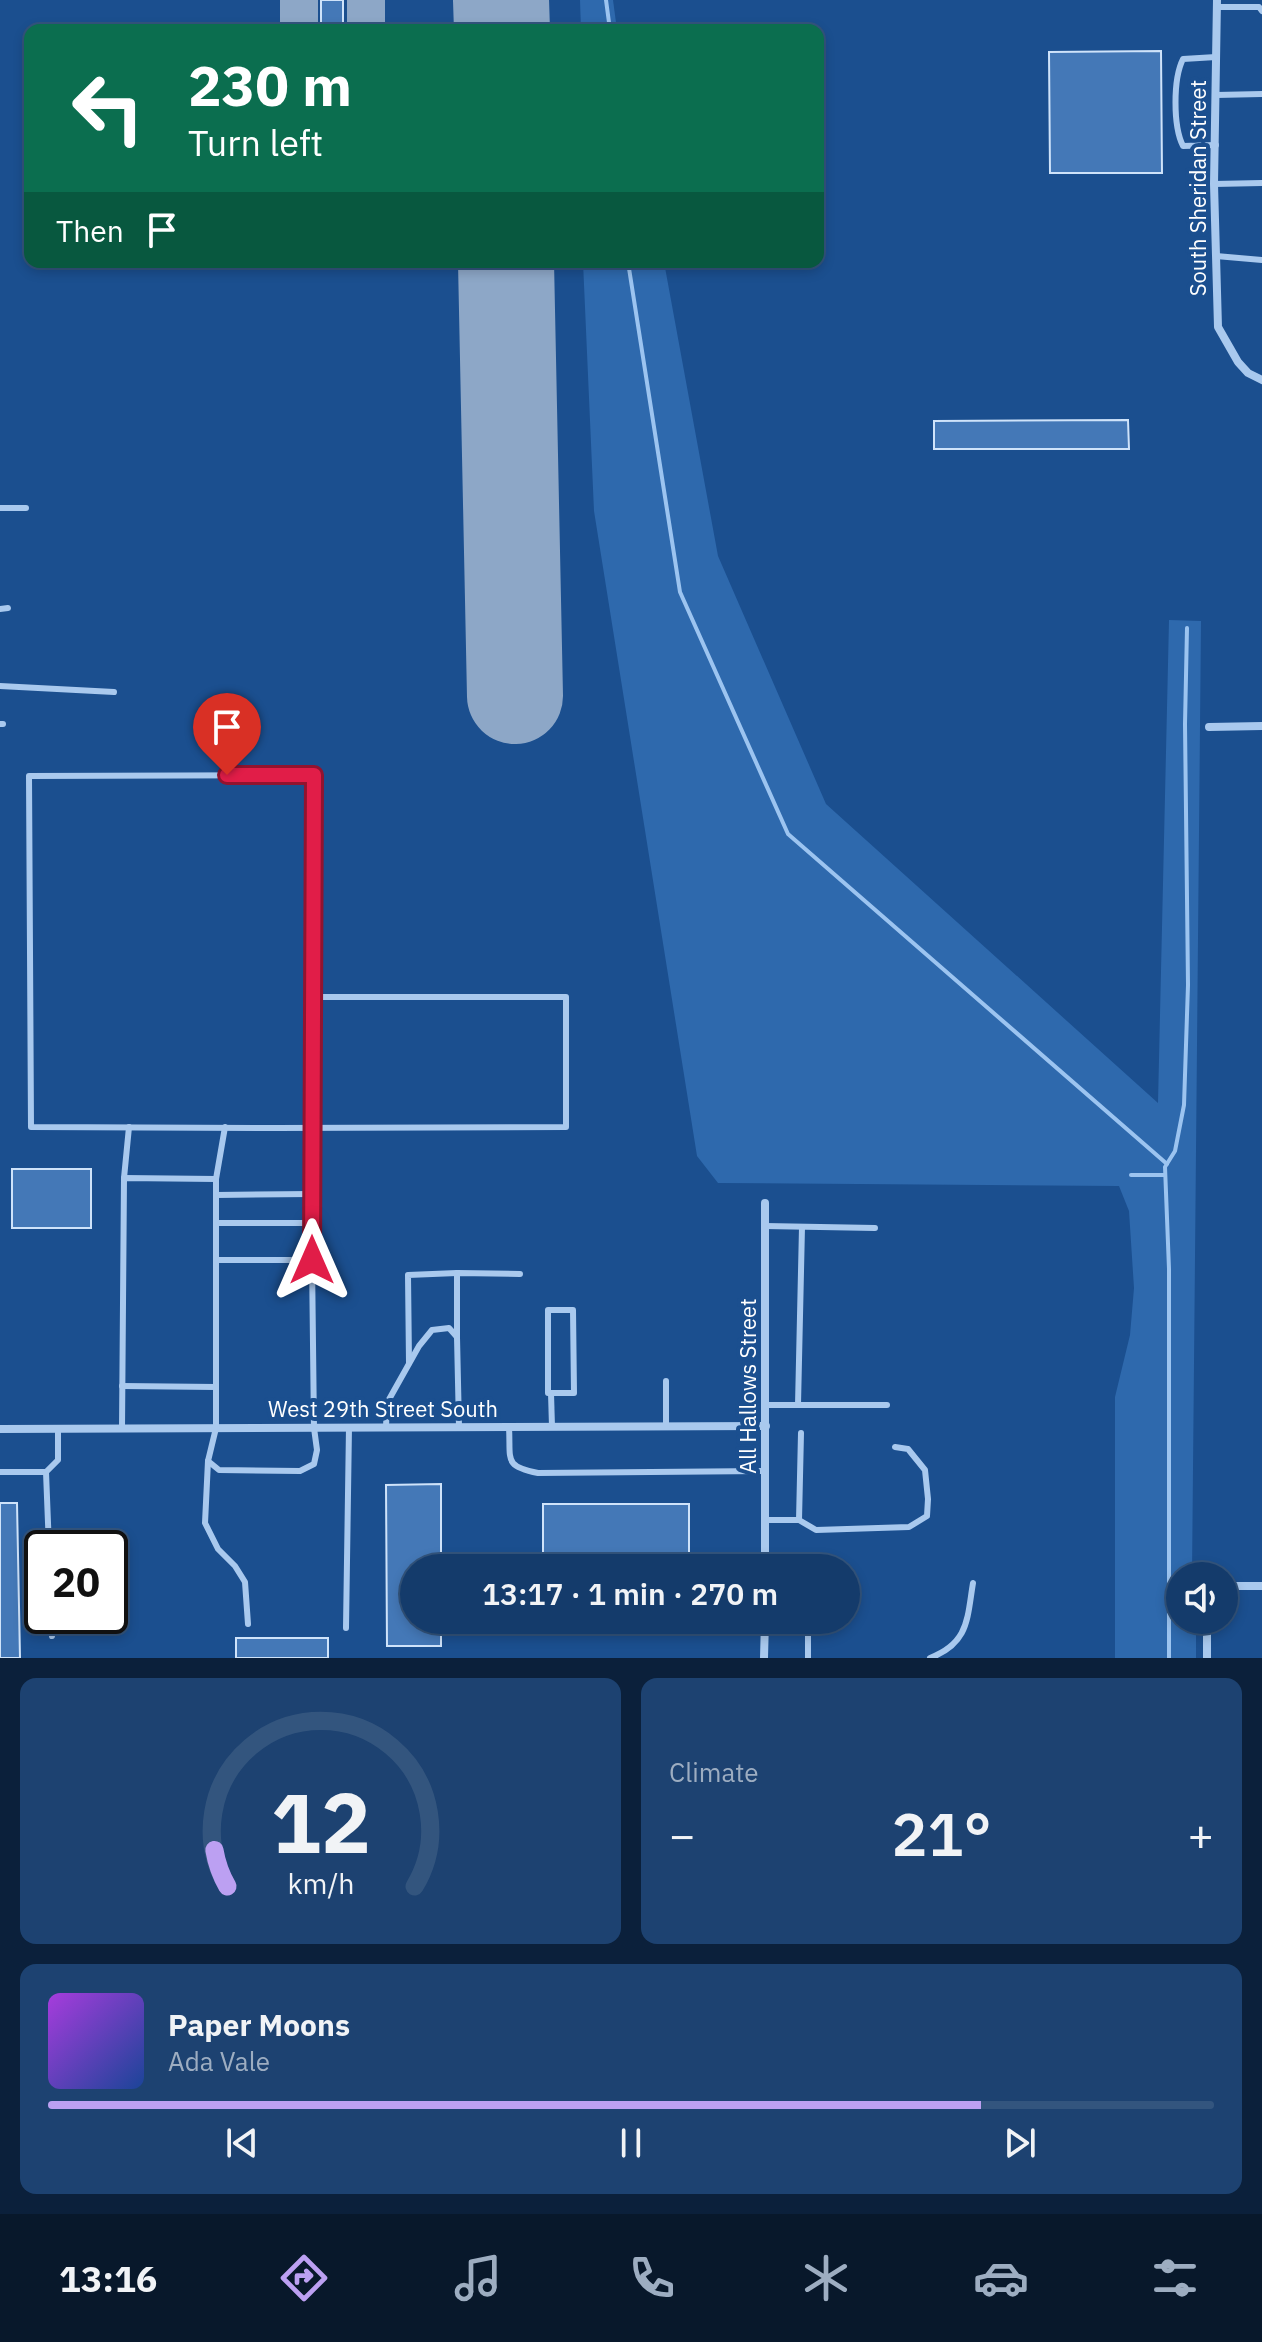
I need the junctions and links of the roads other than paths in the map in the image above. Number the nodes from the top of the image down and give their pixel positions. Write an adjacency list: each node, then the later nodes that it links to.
1 (1217, 4): 2 (lane); 3 (street, South Sheridan Street)
2 (1260, 6)
3 (1216, 57): 5 (street, South Sheridan Street); 6 (lane)
4 (1262, 94): 5 (lane)
5 (1216, 95): 6 (street, South Sheridan Street)
6 (1216, 145): 8 (street, South Sheridan Street)
7 (1262, 183): 8 (lane)
8 (1214, 184): 9 (street, South Sheridan Street)
9 (1216, 256): 10 (lane); 11 (street, South Sheridan Street)
10 (1262, 260)
11 (1262, 380)
12 (0, 508): 13 (lane)
13 (26, 508)
14 (8, 608): 15 (lane)
15 (0, 609)
16 (0, 686): 17 (lane)
17 (114, 692)
18 (1262, 726): 19 (street)
19 (1209, 727)
20 (313, 997): 21 (lane); 23 (lane); 23 (lane)
21 (129, 1127): 22 (lane); 24 (lane)
22 (225, 1127): 23 (lane); 25 (lane)
23 (313, 1128): 26 (lane)
24 (124, 1178): 25 (lane); 41 (lane)
25 (216, 1179): 27 (lane)
26 (312, 1194): 27 (lane); 30 (lane)
27 (216, 1195): 29 (lane)
28 (765, 1203): 31 (street, All Hallows Street)
29 (216, 1223): 30 (lane); 34 (lane)
30 (312, 1223): 35 (lane)
31 (765, 1226): 32 (lane); 44 (street, All Hallows Street)
32 (802, 1227): 33 (lane); 45 (lane)
33 (875, 1228)
34 (217, 1260): 35 (lane); 42 (lane)
35 (312, 1260): 57 (lane)
36 (457, 1273): 37 (lane); 38 (lane); 39 (lane)
37 (520, 1274)
38 (457, 1337): 39 (lane); 51 (lane)
39 (409, 1363): 50 (lane)
40 (666, 1381): 47 (lane)
41 (122, 1386): 42 (lane); 55 (lane)
42 (216, 1387): 56 (lane)
43 (551, 1393): 43 (lane); 53 (lane)
44 (766, 1405): 45 (lane); 48 (street, All Hallows Street)
45 (798, 1405): 46 (lane)
46 (887, 1405)
47 (666, 1426): 48 (street, West 29th Street South); 53 (street, West 29th Street South)
48 (766, 1426): 62 (street, All Hallows Street)
49 (349, 1427): 50 (street, West 29th Street South); 57 (street, West 29th Street South); 73 (lane)
50 (386, 1427): 51 (street, West 29th Street South)
51 (459, 1427): 52 (street, West 29th Street South)
52 (509, 1427): 53 (street, West 29th Street South); 62 (lane)
53 (552, 1427)
54 (58, 1428): 55 (street, West 29th Street South); 58 (street, West 29th Street South); 64 (lane)
55 (122, 1428): 56 (street, West 29th Street South)
56 (216, 1428): 57 (street, West 29th Street South); 61 (lane)
57 (314, 1428): 61 (lane)
58 (0, 1429)
59 (801, 1433): 66 (lane)
60 (895, 1447): 66 (lane)
61 (208, 1461): 72 (lane)
62 (766, 1471): 65 (street, All Hallows Street)
63 (0, 1472): 64 (lane)
64 (46, 1472): 67 (lane)
65 (765, 1520): 66 (lane); 68 (street, All Hallows Street)
66 (799, 1520)
67 (48, 1530)
68 (765, 1554)
69 (973, 1583): 79 (lane)
70 (1238, 1586): 71 (street)
71 (1262, 1586)
72 (248, 1624)
73 (346, 1628)
74 (765, 1634): 77 (street)
75 (808, 1634): 78 (lane)
76 (1207, 1634): 80 (street)
77 (764, 1658)
78 (808, 1658)
79 (930, 1658)
80 (1207, 1658)

